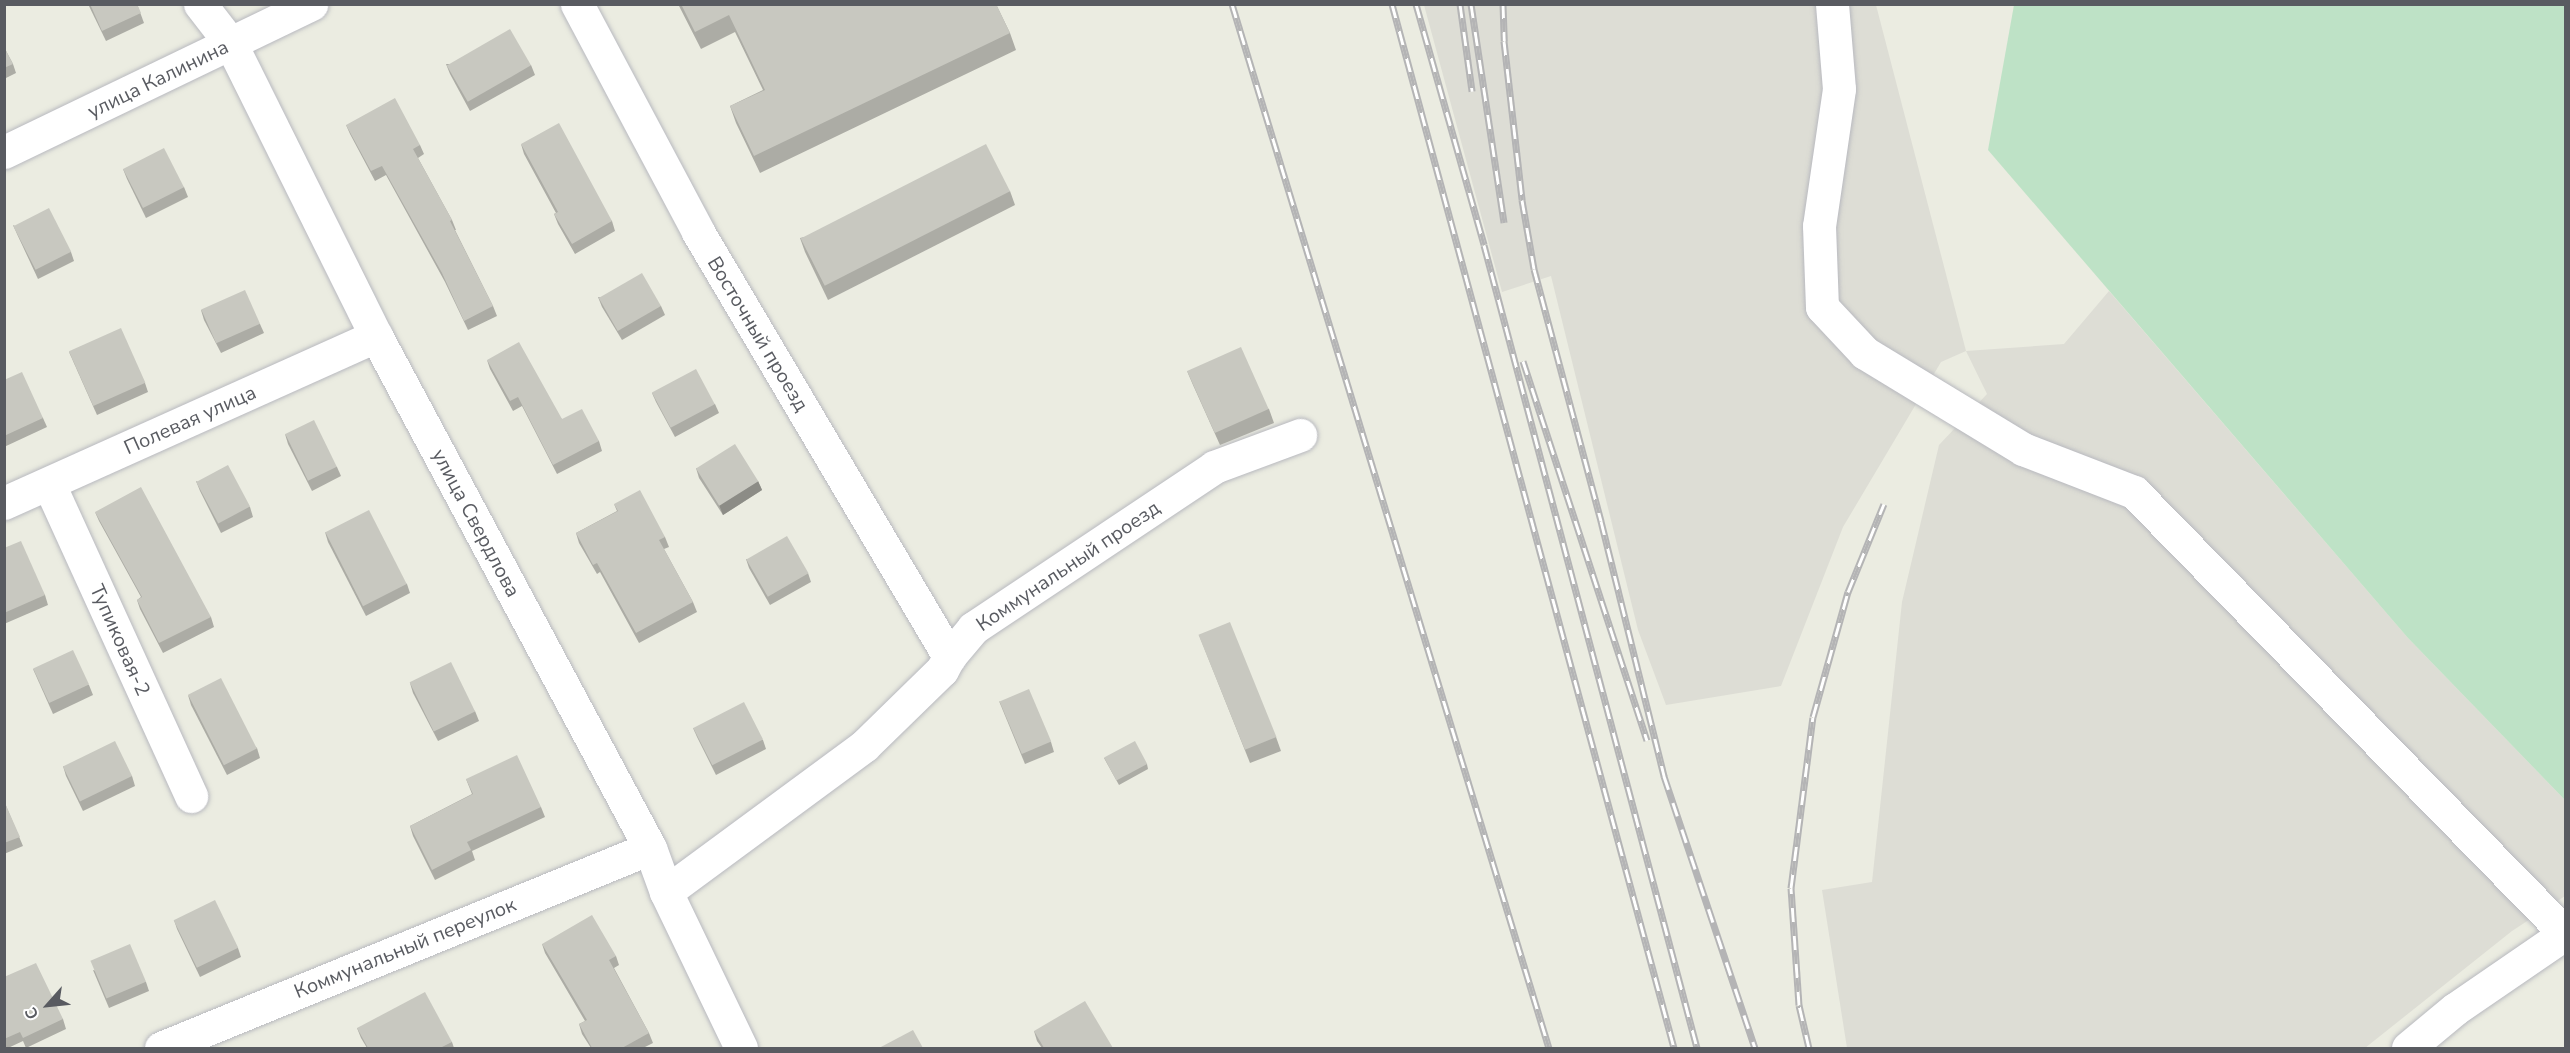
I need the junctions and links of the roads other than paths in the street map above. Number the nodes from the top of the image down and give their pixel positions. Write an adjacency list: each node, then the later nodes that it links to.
1 (200, 4): 6 (street, улица Свердлова)
2 (222, 4): 6 (street)
3 (310, 4): 6 (street, улица Калинина)
4 (577, 4): 12 (street, Восточный проезд)
5 (1832, 4): 16 (street)
6 (231, 44): 7 (street, улица Калинина); 8 (street, улица Свердлова)
7 (4, 152)
8 (376, 336): 10 (street, Полевая улица); 14 (street, улица Свердлова)
9 (1300, 435): 12 (street, Коммунальный проезд)
10 (49, 484): 11 (street, Полевая улица); 13 (street, Тупиковая-2)
11 (4, 503)
12 (949, 657): 15 (street, Коммунальный проезд)
13 (192, 796)
14 (650, 848): 15 (street, улица Свердлова); 17 (street, Коммунальный переулок)
15 (666, 892): 18 (street, улица Свердлова)
16 (2565, 933): 19 (street)
17 (161, 1048)
18 (741, 1048)
19 (2408, 1048)

